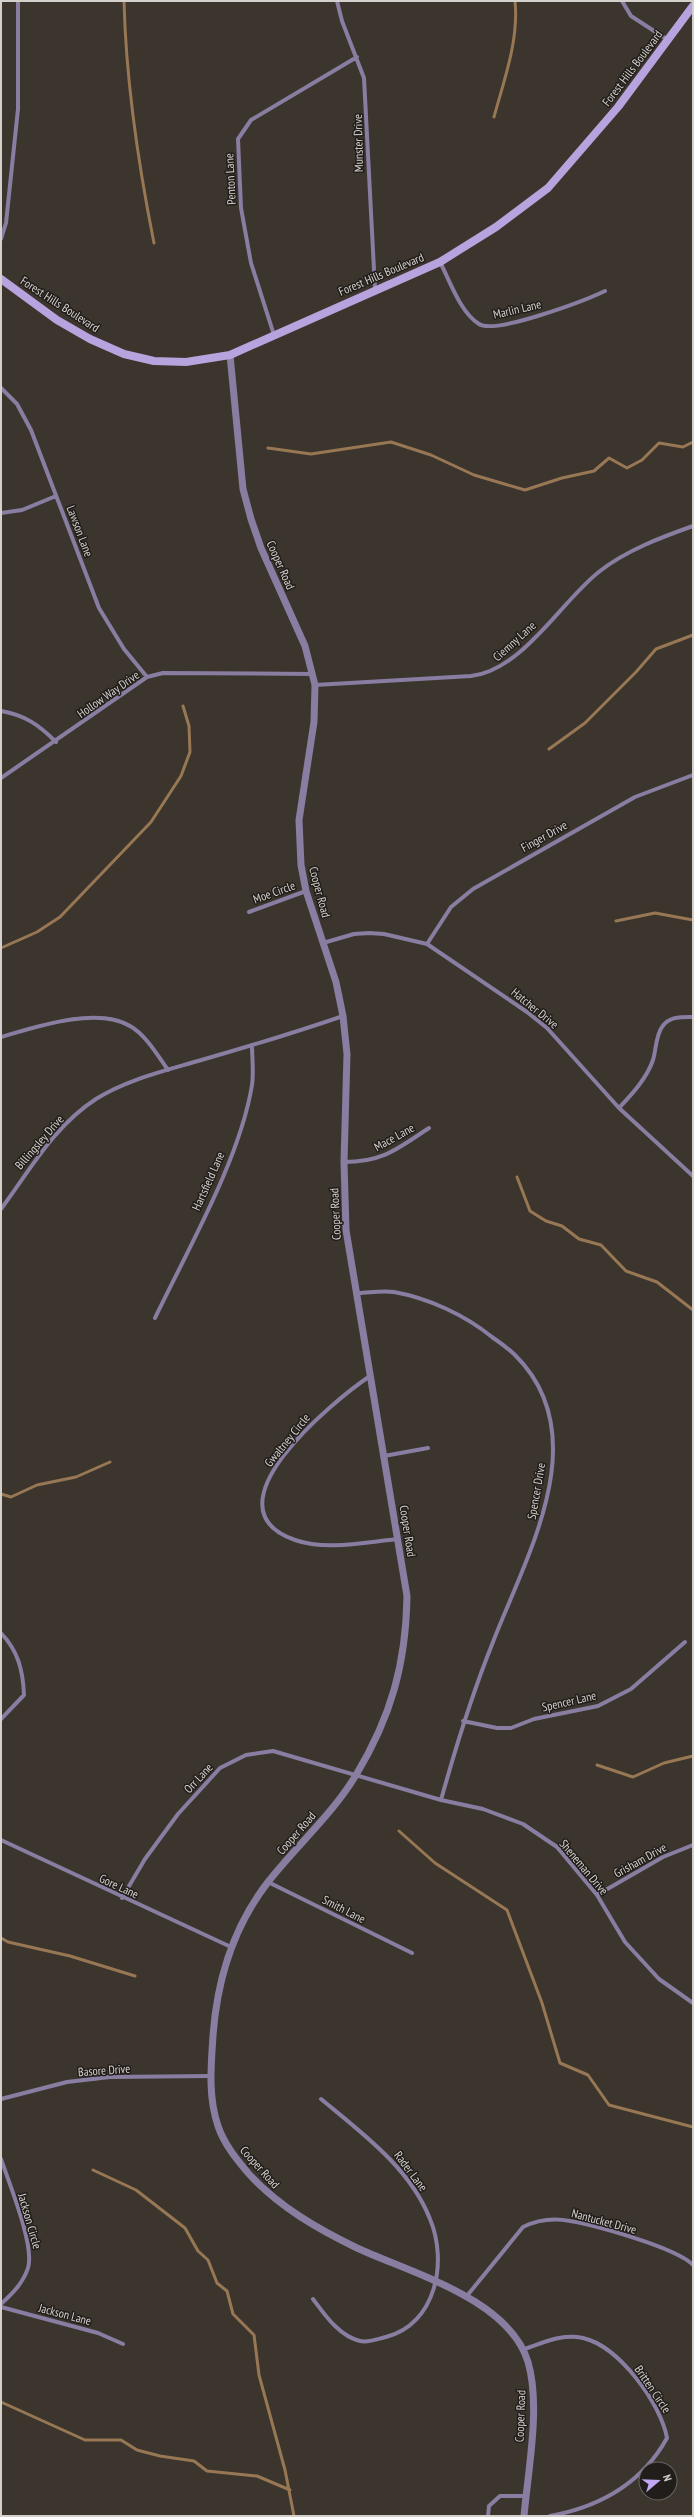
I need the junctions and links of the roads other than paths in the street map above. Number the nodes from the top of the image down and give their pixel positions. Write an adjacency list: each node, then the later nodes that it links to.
1 (18, 1): 7 (street)
2 (337, 1): 6 (street, Munster Drive)
3 (622, 1): 5 (street)
4 (693, 7): 5 (main road, Forest Hills Boulevard)
5 (669, 40): 8 (main road, Forest Hills Boulevard)
6 (357, 57): 10 (street, Munster Drive); 12 (street, Penton Lane)
7 (1, 240)
8 (440, 262): 10 (main road, Forest Hills Boulevard); 11 (street, Marlin Lane)
9 (1, 279): 13 (main road, Forest Hills Boulevard)
10 (375, 289): 12 (main road, Forest Hills Boulevard)
11 (605, 291)
12 (274, 336): 13 (main road, Forest Hills Boulevard)
13 (230, 355): 18 (street, Cooper Road)
14 (1, 388): 15 (street, Lawson Lane)
15 (56, 496): 16 (street); 19 (street, Lawson Lane)
16 (1, 513)
17 (693, 526): 20 (street, Ciemny Lane)
18 (313, 674): 19 (street, Hollow Way Drive); 20 (street, Cooper Road)
19 (148, 678): 22 (street, Hollow Way Drive)
20 (315, 685): 25 (street, Cooper Road)
21 (1, 711): 22 (street)
22 (56, 742): 24 (street, Hollow Way Drive)
23 (693, 775): 28 (street, Finger Drive)
24 (1, 778)
25 (306, 891): 26 (street, Moe Circle); 27 (street, Cooper Road)
26 (249, 912)
27 (323, 942): 28 (street, Hatcher Drive); 29 (street, Cooper Road)
28 (427, 944): 34 (street, Hatcher Drive)
29 (343, 1016): 32 (street, Billingsley Drive); 36 (street, Cooper Road)
30 (693, 1017): 34 (street)
31 (1, 1037): 33 (street)
32 (252, 1045): 33 (street, Billingsley Drive); 40 (street, Hartsfield Lane)
33 (168, 1070): 38 (street, Billingsley Drive)
34 (619, 1108): 37 (street, Hatcher Drive)
35 (429, 1128): 36 (street, Mace Lane)
36 (344, 1162): 39 (street, Cooper Road)
37 (693, 1176)
38 (1, 1209)
39 (355, 1293): 41 (street, Cooper Road); 48 (street, Spencer Drive)
40 (155, 1318)
41 (370, 1376): 43 (street, Cooper Road); 44 (street, Gwaltney Circle)
42 (428, 1448): 43 (street)
43 (384, 1456): 44 (street, Cooper Road)
44 (398, 1539): 49 (street, Cooper Road)
45 (1, 1633): 47 (street)
46 (685, 1642): 48 (street, Spencer Lane)
47 (1, 1719)
48 (463, 1721): 50 (street, Spencer Drive)
49 (356, 1776): 50 (street, Sheneman Drive); 53 (street, Cooper Road); 55 (street, Orr Lane)
50 (441, 1800): 54 (street, Sheneman Drive)
51 (1, 1840): 55 (street, Gore Lane)
52 (693, 1845): 54 (street, Grisham Drive)
53 (268, 1882): 56 (street, Cooper Road); 57 (street, Smith Lane)
54 (597, 1895): 58 (street, Sheneman Drive)
55 (122, 1898): 56 (street, Gore Lane)
56 (230, 1947): 59 (street, Cooper Road)
57 (412, 1953)
58 (693, 2003)
59 (210, 2076): 60 (street, Basore Drive); 64 (street, Cooper Road)
60 (1, 2099)
61 (321, 2099): 64 (street, Rader Lane)
62 (1, 2159): 67 (street, Jackson Circle)
63 (693, 2265): 65 (street, Nantucket Drive)
64 (435, 2281): 65 (street, Cooper Road); 66 (street, Rader Lane)
65 (466, 2297): 69 (street, Cooper Road)
66 (313, 2299)
67 (1, 2305): 68 (street, Jackson Lane)
68 (123, 2344)
69 (524, 2349): 70 (street, Cooper Road); 73 (street, Britten Circle)
70 (526, 2496): 71 (street); 72 (street, Cooper Road)
71 (488, 2516)
72 (524, 2516)
73 (550, 2516)

